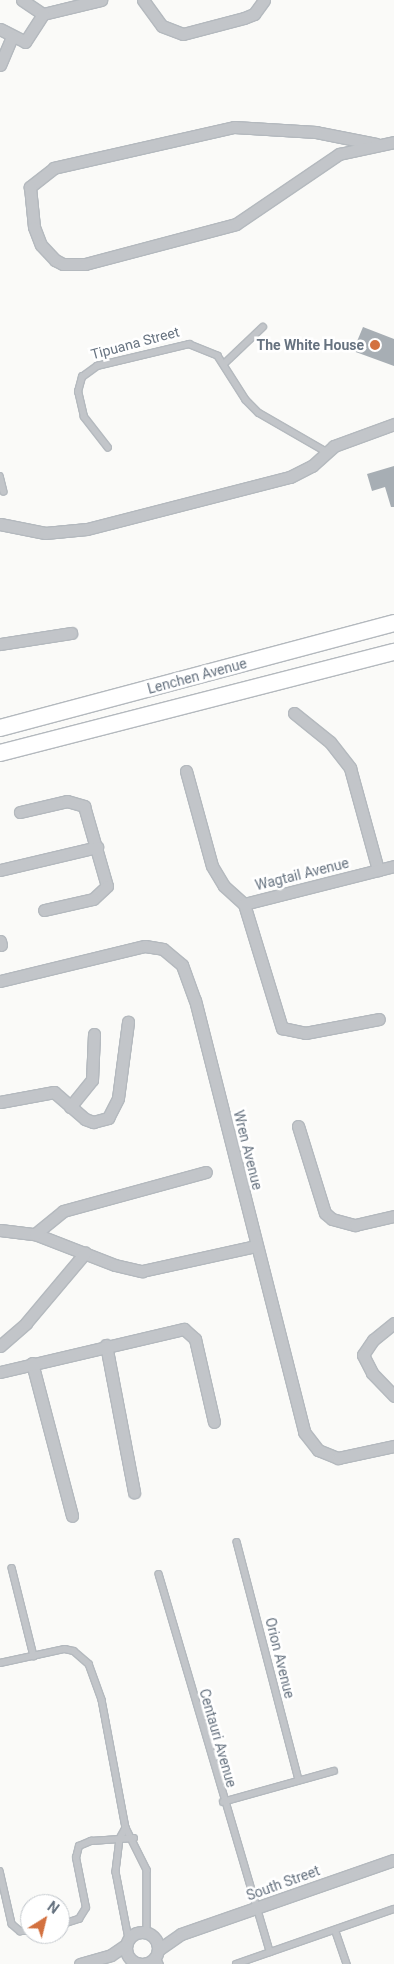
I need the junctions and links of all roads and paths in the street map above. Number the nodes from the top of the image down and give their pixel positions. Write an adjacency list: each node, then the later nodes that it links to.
1 (22, 0): 5 (street)
2 (101, 0): 5 (street)
3 (143, 0): 4 (street)
4 (264, 0)
5 (42, 14): 7 (street)
6 (0, 29): 7 (street)
7 (12, 37): 8 (street)
8 (0, 65)
9 (394, 142): 10 (street)
10 (376, 144): 10 (street)
11 (263, 327): 12 (lane)
12 (225, 363): 14 (lane, Tipuana Street); 15 (lane, Tipuana Street)
13 (394, 424): 15 (street)
14 (108, 448)
15 (325, 451): 18 (street)
16 (0, 476): 17 (lane)
17 (4, 492)
18 (0, 524)
19 (394, 623): 24 (main road, Lenchen Avenue)
20 (71, 633): 21 (street)
21 (0, 644)
22 (394, 652): 25 (main road, Lenchen Avenue)
23 (294, 713): 31 (street)
24 (0, 728)
25 (0, 753)
26 (186, 772): 32 (street, Wagtail Avenue)
27 (20, 812): 28 (street)
28 (97, 848): 30 (street); 33 (street)
29 (394, 866): 31 (street, Wagtail Avenue)
30 (0, 870)
31 (378, 870): 32 (street, Wagtail Avenue)
32 (244, 904): 35 (street)
33 (44, 910)
34 (0, 981): 45 (street, Wren Avenue)
35 (379, 1019)
36 (128, 1022): 39 (street)
37 (94, 1034): 39 (street)
38 (0, 1102): 39 (street)
39 (70, 1107)
40 (298, 1126): 42 (street)
41 (206, 1172): 44 (street)
42 (394, 1216)
43 (0, 1230): 44 (street)
44 (35, 1234): 46 (street)
45 (256, 1246): 46 (street); 54 (street, Wren Avenue)
46 (85, 1253): 48 (street)
47 (394, 1323): 52 (street)
48 (0, 1346)
49 (106, 1346): 50 (street); 53 (street); 55 (street)
50 (32, 1363): 51 (street); 56 (street)
51 (0, 1372)
52 (394, 1396)
53 (214, 1422)
54 (394, 1446)
55 (134, 1492)
56 (72, 1516)
57 (237, 1542): 63 (lane, Orion Avenue)
58 (12, 1568): 60 (lane)
59 (159, 1574): 64 (lane, Centauri Avenue)
60 (34, 1656): 61 (lane); 65 (lane)
61 (0, 1663)
62 (334, 1771): 63 (lane)
63 (299, 1780): 64 (lane)
64 (224, 1802): 70 (lane, Centauri Avenue)
65 (126, 1828): 66 (lane); 67 (lane)
66 (134, 1838): 67 (lane); 75 (lane)
67 (120, 1839): 72 (lane); 77 (lane)
68 (394, 1860): 70 (street, South Street)
69 (0, 1871): 73 (lane)
70 (256, 1909): 76 (street, South Street); 78 (lane, Centauri Avenue)
71 (394, 1909): 74 (lane)
72 (70, 1922)
73 (20, 1930)
74 (336, 1932): 78 (lane); 85 (lane)
75 (149, 1933): 76 (street, South Street); 77 (street); 80 (street)
76 (181, 1934): 80 (street, South Street)
77 (127, 1942): 79 (street); 81 (street)
78 (270, 1952): 84 (lane)
79 (129, 1957): 82 (street); 83 (street)
80 (158, 1957): 83 (street)
81 (80, 1964)
82 (103, 1964)
83 (143, 1964)
84 (236, 1964)
85 (347, 1964)

